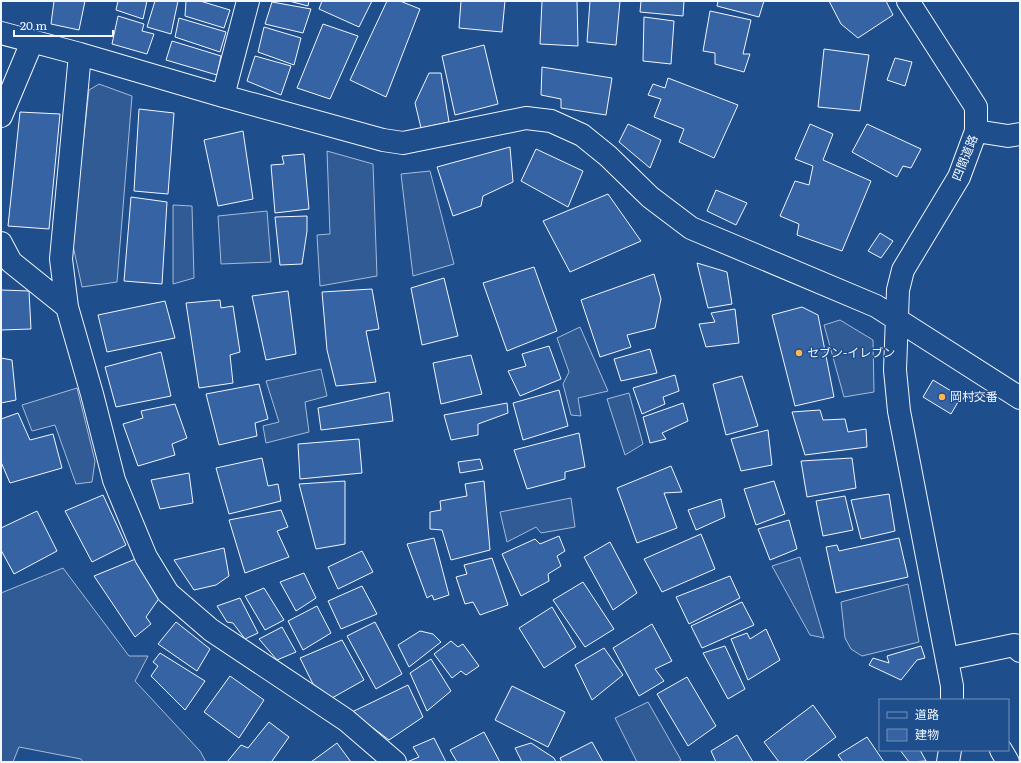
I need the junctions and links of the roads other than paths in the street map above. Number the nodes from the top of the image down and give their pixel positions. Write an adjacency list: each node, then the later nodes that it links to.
1 (248, 1): 6 (street)
2 (908, 1): 8 (street, 四間道路)
3 (1, 33): 4 (street)
4 (32, 42): 5 (street); 7 (street)
5 (80, 54): 6 (street); 11 (street)
6 (223, 96): 12 (street)
7 (1, 116)
8 (976, 131): 9 (street); 12 (street, 四間道路)
9 (1020, 134)
10 (1, 243): 11 (street)
11 (67, 307): 19 (street)
12 (897, 319): 13 (street); 15 (street, 四間道路)
13 (1020, 398)
14 (1020, 651): 15 (street)
15 (946, 659): 16 (street, 四間道路)
16 (952, 699)
17 (950, 751): 20 (street)
18 (1002, 751): 21 (street)
19 (395, 762)
20 (948, 762)
21 (1008, 762)

